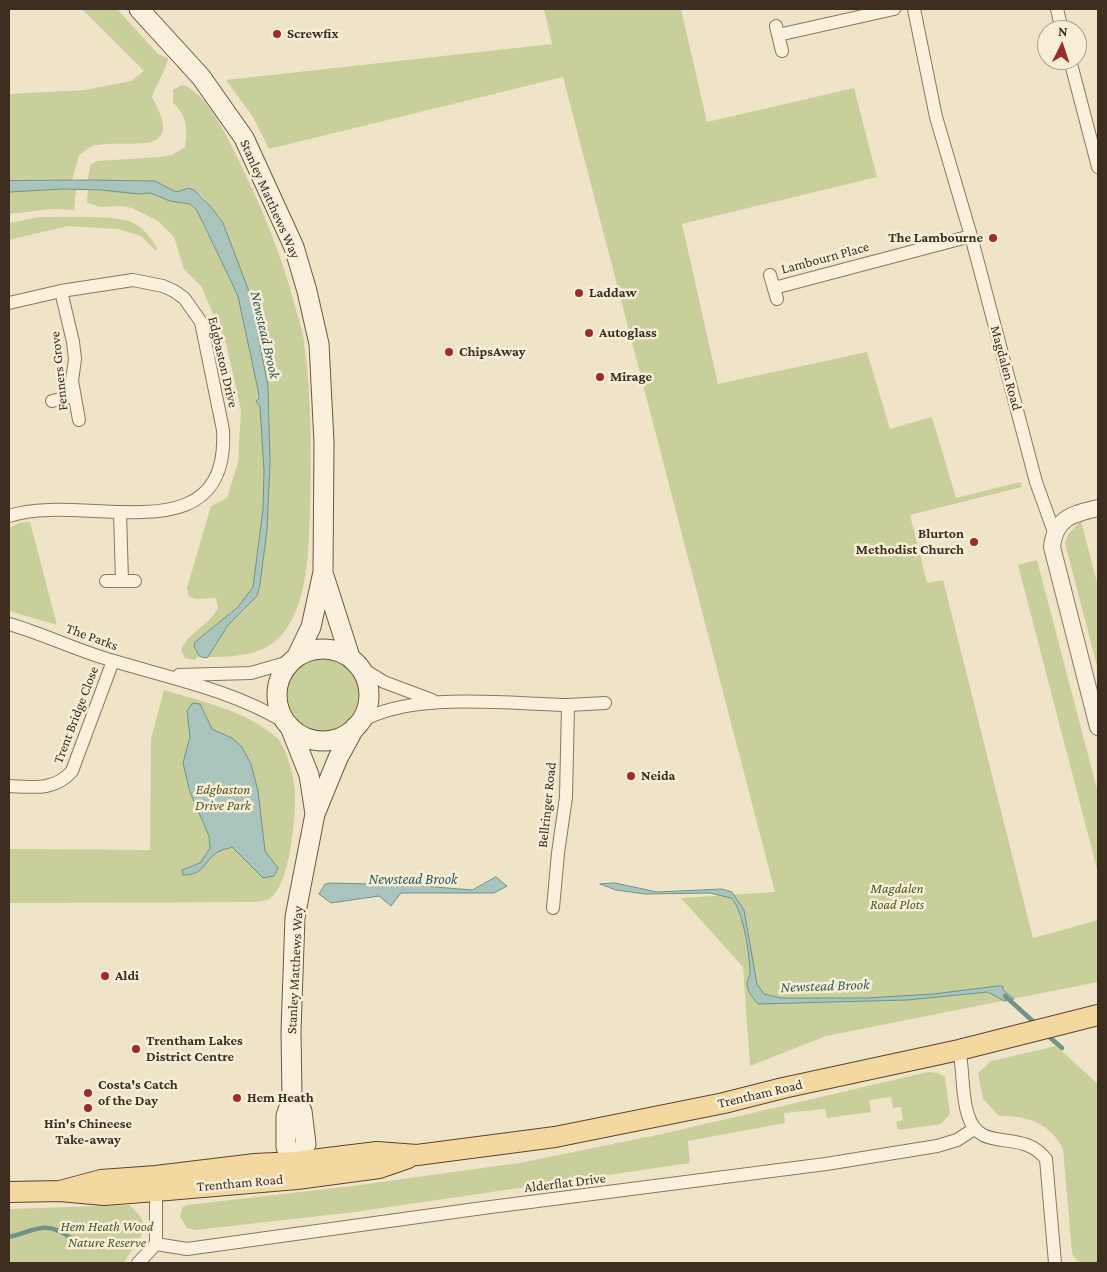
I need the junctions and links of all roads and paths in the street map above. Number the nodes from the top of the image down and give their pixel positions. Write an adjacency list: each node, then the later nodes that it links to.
1 (139, 9): 18 (main road, Stanley Matthews Way)
2 (894, 9): 4 (street)
3 (914, 9): 7 (street, Magdalen Road)
4 (782, 51)
5 (1073, 70): 6 (street)
6 (1098, 167)
7 (971, 236): 8 (street, Lambourn Place); 17 (street, Magdalen Road)
8 (770, 275)
9 (61, 291): 10 (street, Edgbaston Drive); 11 (street, Fenners Grove); 15 (street, Edgbaston Drive)
10 (9, 303)
11 (74, 396): 12 (street); 13 (street, Fenners Grove)
12 (52, 401)
13 (79, 420)
14 (1098, 508): 17 (street)
15 (120, 512): 16 (street, Edgbaston Drive); 19 (street)
16 (9, 516)
17 (1054, 532): 32 (street, Magdalen Road)
18 (323, 572): 23 (main road, Stanley Matthews Way); 25 (main road, Stanley Matthews Way)
19 (122, 580): 20 (street); 21 (street)
20 (136, 580)
21 (106, 581)
22 (9, 624): 24 (street, The Parks)
23 (293, 659): 25 (main road); 26 (street, The Parks); 31 (main road)
24 (112, 661): 26 (street, The Parks); 33 (street, Trent Bridge Close)
25 (354, 662): 27 (street); 30 (main road)
26 (166, 674): 31 (street, The Parks)
27 (440, 702): 29 (street); 30 (street)
28 (605, 702): 29 (street)
29 (568, 705): 35 (street, Bellringer Road)
30 (358, 724): 31 (main road); 34 (main road, Stanley Matthews Way)
31 (288, 725): 34 (main road, Stanley Matthews Way)
32 (1098, 727)
33 (9, 786)
34 (315, 814): 39 (main road, Stanley Matthews Way)
35 (553, 908)
36 (1098, 1015): 37 (main road, Trentham Road)
37 (959, 1050): 38 (street); 39 (main road, Trentham Road)
38 (974, 1129): 43 (street, Alderflat Drive); 45 (street)
39 (296, 1170): 40 (main road, Trentham Road); 41 (main road, Trentham Road)
40 (60, 1191): 41 (main road, Trentham Road); 42 (main road, Trentham Road)
41 (156, 1191): 43 (street)
42 (9, 1192)
43 (156, 1244): 44 (street)
44 (138, 1263)
45 (1056, 1263)

